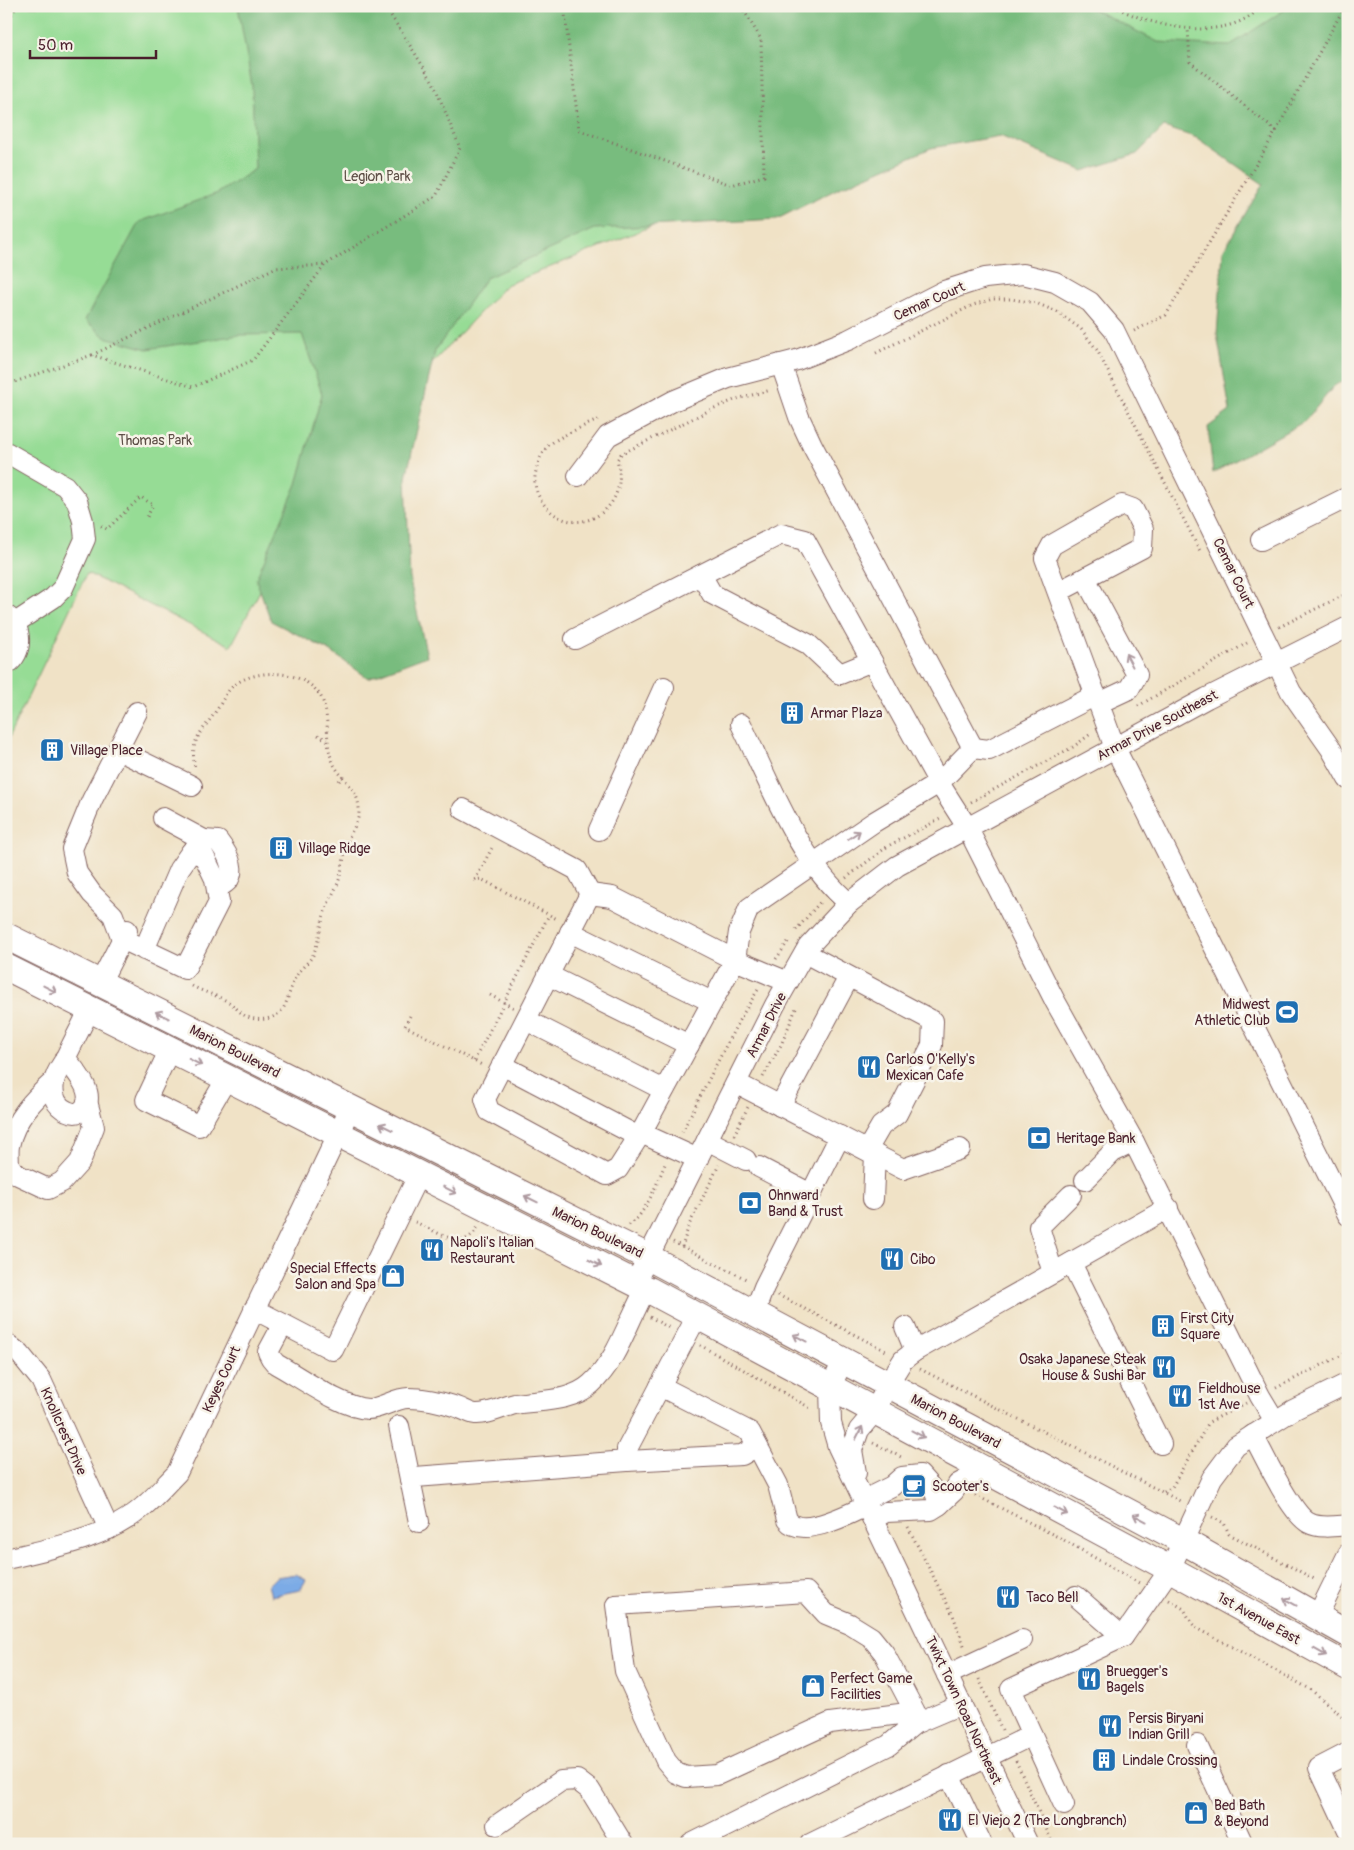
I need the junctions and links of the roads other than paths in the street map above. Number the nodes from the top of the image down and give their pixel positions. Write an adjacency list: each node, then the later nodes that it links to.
1 (781, 364): 3 (street, Cemar Court); 13 (street, Cemar Court); 19 (street)
2 (6, 452): 9 (street)
3 (578, 476)
4 (1348, 497): 5 (street)
5 (1261, 540)
6 (701, 575): 11 (street); 12 (street); 12 (street)
7 (1085, 578): 8 (street); 8 (street); 16 (street, one-way to 7)
8 (1058, 592): 16 (street)
9 (10, 619): 14 (street)
10 (1348, 627): 13 (street, Armar Drive Southeast)
11 (575, 639)
12 (872, 661): 23 (street)
13 (1277, 662): 20 (street, Armar Drive Southeast); 22 (street, Cemar Court)
14 (6, 665)
15 (664, 687): 28 (street)
16 (1097, 699): 19 (street); 20 (street)
17 (136, 712): 21 (street)
18 (741, 724): 30 (street)
19 (973, 748): 23 (street)
20 (1115, 748): 27 (street, Armar Drive Southeast); 70 (street)
21 (118, 750): 24 (street); 34 (street)
22 (1348, 779)
23 (939, 782): 27 (street); 30 (street, one-way to 23)
24 (190, 785)
25 (462, 809): 31 (street)
26 (163, 818): 29 (street)
27 (967, 827): 32 (street, Armar Drive); 62 (street)
28 (599, 830)
29 (198, 846): 36 (street); 36 (street)
30 (813, 863): 32 (street); 38 (street)
31 (590, 894): 33 (street); 38 (street)
32 (849, 903): 37 (street, Armar Drive)
33 (572, 929): 40 (street); 44 (street)
34 (124, 935): 36 (street); 43 (street)
35 (6, 936): 43 (main road, Marion Boulevard)
36 (144, 950)
37 (805, 953): 41 (street); 42 (street, Armar Drive)
38 (735, 960): 42 (street); 44 (street)
39 (6, 967): 45 (main road, Marion Boulevard, one-way to 45)
40 (548, 975): 46 (street); 47 (street)
41 (849, 977): 56 (street); 64 (street)
42 (788, 982): 53 (street, Armar Drive)
43 (100, 983): 57 (main road, Marion Boulevard, one-way to 43)
44 (712, 1002): 47 (street)
45 (90, 1009): 48 (main road, Marion Boulevard); 49 (street)
46 (526, 1018): 50 (street); 54 (street)
47 (689, 1045): 54 (street)
48 (170, 1049): 51 (main road, Marion Boulevard, one-way to 51); 51 (street)
49 (65, 1058): 52 (street); 55 (street)
50 (500, 1070): 59 (street); 59 (street)
51 (226, 1078): 58 (main road, Marion Boulevard)
52 (54, 1081): 55 (street); 55 (street)
53 (736, 1083): 56 (street); 61 (street, Armar Drive)
54 (664, 1090): 59 (street)
55 (88, 1101)
56 (780, 1106): 60 (street)
57 (350, 1109): 58 (street, Keyes Court); 71 (main road, Marion Boulevard, one-way to 57)
58 (338, 1134): 66 (main road, Marion Boulevard); 75 (street, Keyes Court)
59 (640, 1135): 65 (street)
60 (840, 1136): 64 (street); 67 (street)
61 (707, 1140): 65 (street, Armar Drive); 67 (street)
62 (1134, 1142): 69 (street); 73 (street)
63 (960, 1149): 64 (street)
64 (871, 1152): 68 (street)
65 (698, 1159): 71 (street, Armar Drive)
66 (419, 1174): 74 (main road, Marion Boulevard, one-way to 74); 77 (street)
67 (812, 1194): 76 (street)
68 (873, 1199)
69 (1168, 1208): 72 (street); 88 (street)
70 (1348, 1215)
71 (648, 1257): 74 (street, Armar Drive); 76 (main road, Marion Boulevard)
72 (1071, 1263): 73 (street); 91 (street)
73 (1052, 1273): 81 (street)
74 (639, 1294): 77 (street, Armar Drive); 78 (main road, Marion Boulevard)
75 (254, 1309): 77 (street); 100 (street, Keyes Court)
76 (754, 1313): 82 (main road, Marion Boulevard, one-way to 76)
77 (283, 1324)
78 (691, 1326): 85 (street); 86 (main road, Marion Boulevard)
79 (905, 1327): 81 (street)
80 (6, 1343): 100 (street, Knollcrest Drive)
81 (909, 1356): 84 (street)
82 (843, 1361): 84 (main road, Marion Boulevard); 86 (street)
83 (1348, 1383): 88 (street)
84 (888, 1384): 87 (street); 101 (main road, Marion Boulevard, one-way to 84)
85 (660, 1386): 92 (street); 93 (street)
86 (830, 1388): 87 (main road, Marion Boulevard); 96 (street)
87 (875, 1411): 94 (main road, Marion Boulevard, one-way to 94); 96 (street, one-way to 87)
88 (1275, 1421): 90 (street)
89 (398, 1426): 95 (street)
90 (1253, 1436): 99 (street); 101 (street)
91 (1161, 1444)
92 (757, 1446): 93 (street); 96 (street)
93 (627, 1461): 95 (street)
94 (984, 1470): 97 (street); 104 (main road, Marion Boulevard, one-way to 104)
95 (410, 1479): 98 (street)
96 (865, 1504): 97 (street); 97 (street); 111 (street, Twixt Town Road Northeast)
97 (939, 1505)
98 (419, 1522)
99 (1348, 1525)
100 (109, 1529): 103 (street, Keyes Court)
101 (1183, 1541): 104 (street); 106 (main road, one-way to 101)
102 (1348, 1554): 106 (street)
103 (6, 1559)
104 (1170, 1570): 108 (street); 110 (main road, 1st Avenue East, one-way to 110)
105 (1076, 1596): 108 (street)
106 (1317, 1617): 107 (main road)
107 (1348, 1634)
108 (1123, 1637): 114 (street)
109 (1022, 1640): 111 (street)
110 (1348, 1667)
111 (947, 1675): 112 (street, Twixt Town Road Northeast)
112 (961, 1704): 113 (street); 117 (street, Twixt Town Road Northeast)
113 (917, 1716): 113 (street); 123 (street)
114 (1032, 1735): 117 (street); 119 (street)
115 (1197, 1745): 127 (street)
116 (1348, 1754): 121 (street)
117 (986, 1757): 118 (street); 126 (street, Twixt Town Road Northeast)
118 (949, 1775): 124 (street); 125 (street)
119 (1064, 1805)
120 (497, 1825): 122 (street)
121 (1348, 1830)
122 (623, 1844)
123 (691, 1844)
124 (810, 1844)
125 (982, 1844)
126 (1028, 1844)
127 (1243, 1844)

